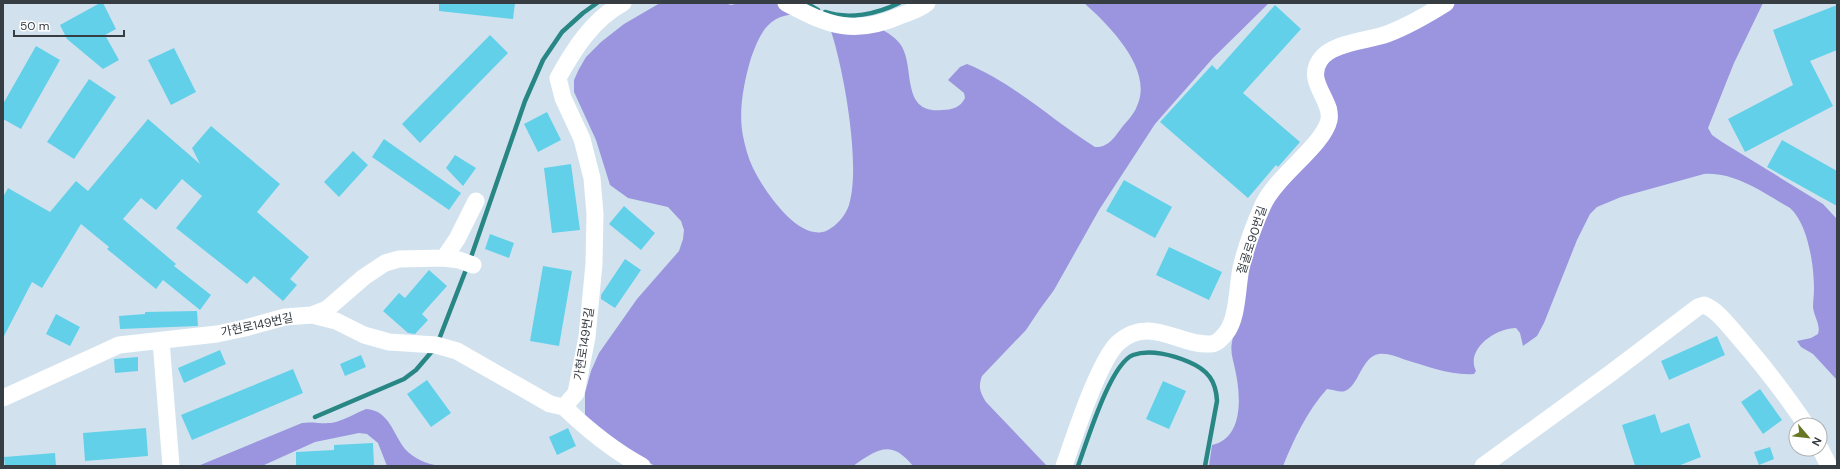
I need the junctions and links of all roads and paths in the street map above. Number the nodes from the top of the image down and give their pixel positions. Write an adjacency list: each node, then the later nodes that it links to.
1 (623, 3): 11 (lane, 가현로149번길)
2 (786, 3): 3 (lane)
3 (926, 3)
4 (1446, 3): 16 (lane, 절골로90번길)
5 (476, 201): 6 (lane)
6 (444, 258): 7 (lane); 8 (lane)
7 (473, 265)
8 (312, 315): 9 (lane, 가현로149번길); 11 (lane, 가현로149번길)
9 (161, 341): 10 (lane, 가현로149번길); 14 (lane)
10 (3, 398)
11 (564, 407): 15 (lane)
12 (1800, 417): 17 (lane)
13 (1824, 457): 18 (lane)
14 (171, 466)
15 (642, 466)
16 (1064, 466)
17 (1483, 466)
18 (1829, 466)

